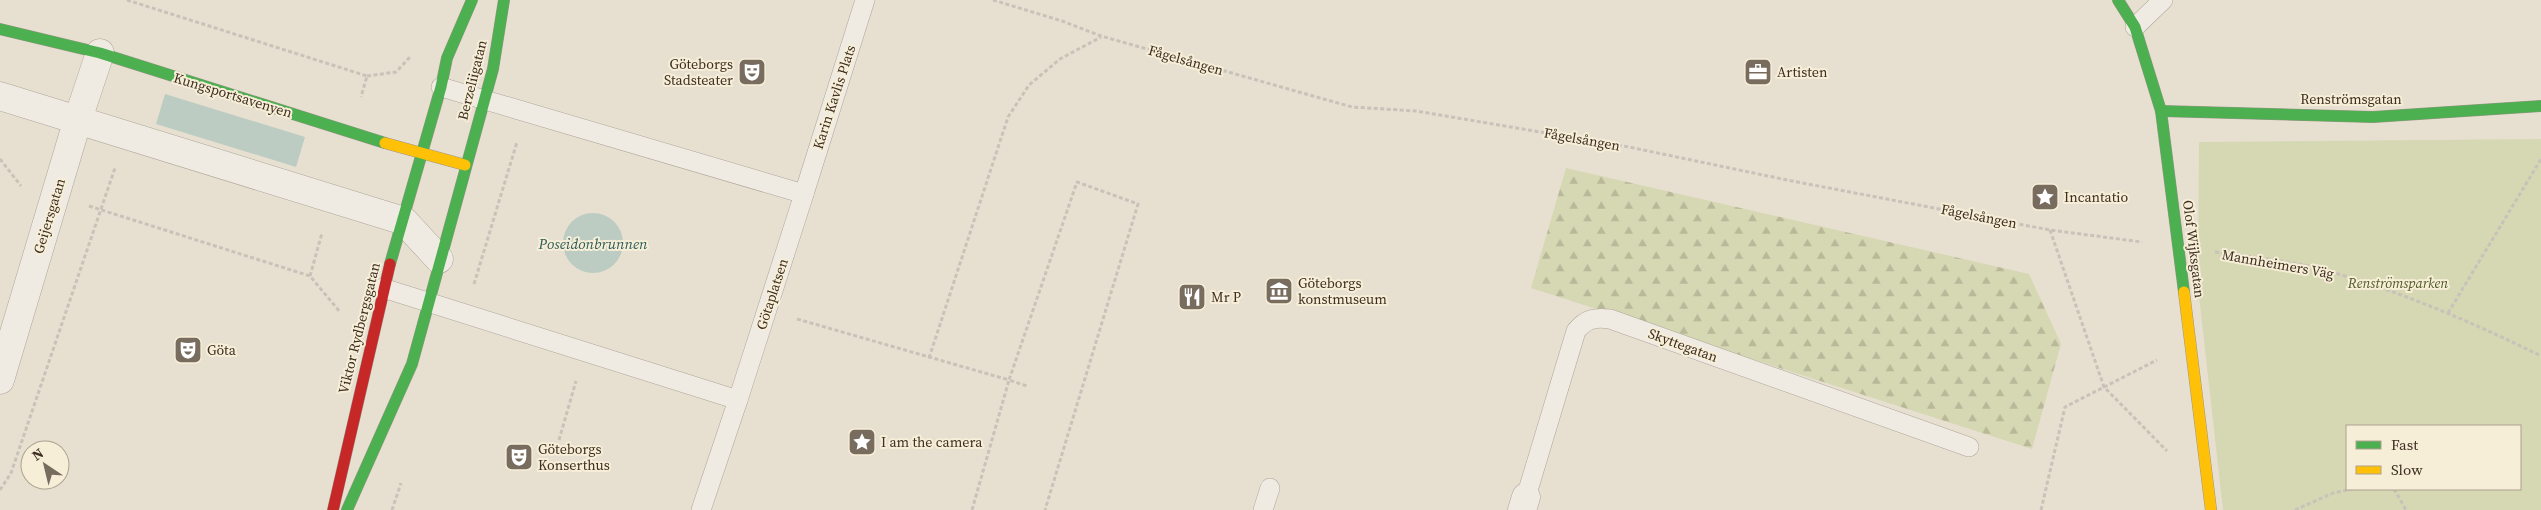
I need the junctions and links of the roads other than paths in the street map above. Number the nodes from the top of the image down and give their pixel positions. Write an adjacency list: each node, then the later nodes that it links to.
1 (472, 0): 9 (street, Berzeliigatan)
2 (504, 0): 11 (street, Berzeliigatan)
3 (865, 0): 17 (lane, Karin Kavlis Plats)
4 (2118, 0): 6 (street, Olof Wijksgatan)
5 (2163, 0): 6 (lane)
6 (2135, 27): 13 (street, Olof Wijksgatan)
7 (0, 29): 8 (street, Kungsportsavenyen)
8 (100, 54): 14 (street, Geijersgatan); 15 (street, Kungsportsavenyen)
9 (441, 87): 11 (lane); 15 (street, Berzeliigatan)
10 (0, 96): 14 (street)
11 (485, 100): 16 (street, Berzeliigatan); 17 (lane)
12 (2541, 106): 13 (street, Renströmsgatan)
13 (2161, 111): 31 (street, Olof Wijksgatan)
14 (78, 119): 18 (street); 22 (street, Geijersgatan)
15 (421, 154): 16 (street, Kungsportsavenyen); 18 (street, Viktor Rydbergsgatan)
16 (464, 165): 19 (street)
17 (804, 194): 23 (lane, Götaplatsen)
18 (404, 221): 19 (street); 20 (street, Viktor Rydbergsgatan)
19 (440, 259): 21 (street)
20 (383, 288): 21 (lane); 27 (street, Viktor Rydbergsgatan)
21 (429, 302): 23 (lane); 28 (street)
22 (0, 380)
23 (738, 400): 29 (lane, Götaplatsen)
24 (1969, 447): 26 (lane, Skyttegatan)
25 (1270, 488): 30 (lane)
26 (1524, 503)
27 (333, 510)
28 (347, 510)
29 (701, 510)
30 (1263, 510)
31 (2211, 510)

